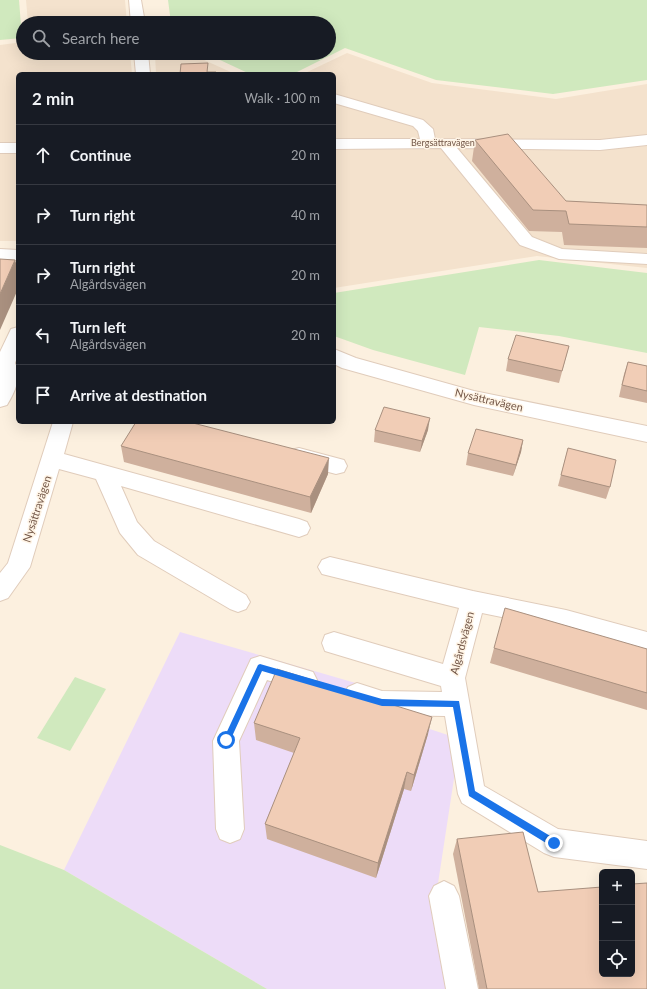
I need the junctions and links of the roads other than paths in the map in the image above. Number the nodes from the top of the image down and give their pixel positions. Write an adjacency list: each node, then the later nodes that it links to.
1 (135, 0): 2 (street)
2 (137, 16)
3 (142, 60): 4 (street)
4 (143, 72)
5 (336, 99): 8 (street)
6 (647, 140): 9 (street, Bergsättravägen)
7 (336, 144): 8 (street, Bergsättravägen)
8 (429, 144): 9 (street, Bergsättravägen)
9 (446, 144): 14 (street)
10 (0, 148): 11 (street)
11 (16, 148)
12 (0, 254): 13 (street)
13 (16, 255)
14 (647, 259)
15 (16, 338): 17 (street)
16 (336, 357): 20 (street, Nysättravägen)
17 (14, 374): 18 (street)
18 (0, 400)
19 (62, 424): 22 (street, Nysättravägen)
20 (647, 434)
21 (283, 452): 23 (street)
22 (52, 459): 24 (street); 27 (street, Nysättravägen)
23 (336, 466)
24 (104, 474): 25 (street); 29 (street)
25 (299, 528)
26 (330, 567): 28 (street)
27 (4, 582)
28 (473, 601): 31 (street, Algårdsvägen); 32 (street, Algårdsvägen)
29 (238, 602)
30 (334, 643): 32 (street)
31 (647, 643)
32 (452, 678): 33 (street, Algårdsvägen)
33 (456, 704): 34 (street); 35 (street, Algårdsvägen)
34 (230, 829)
35 (647, 855)
36 (444, 896): 37 (street)
37 (462, 989)

